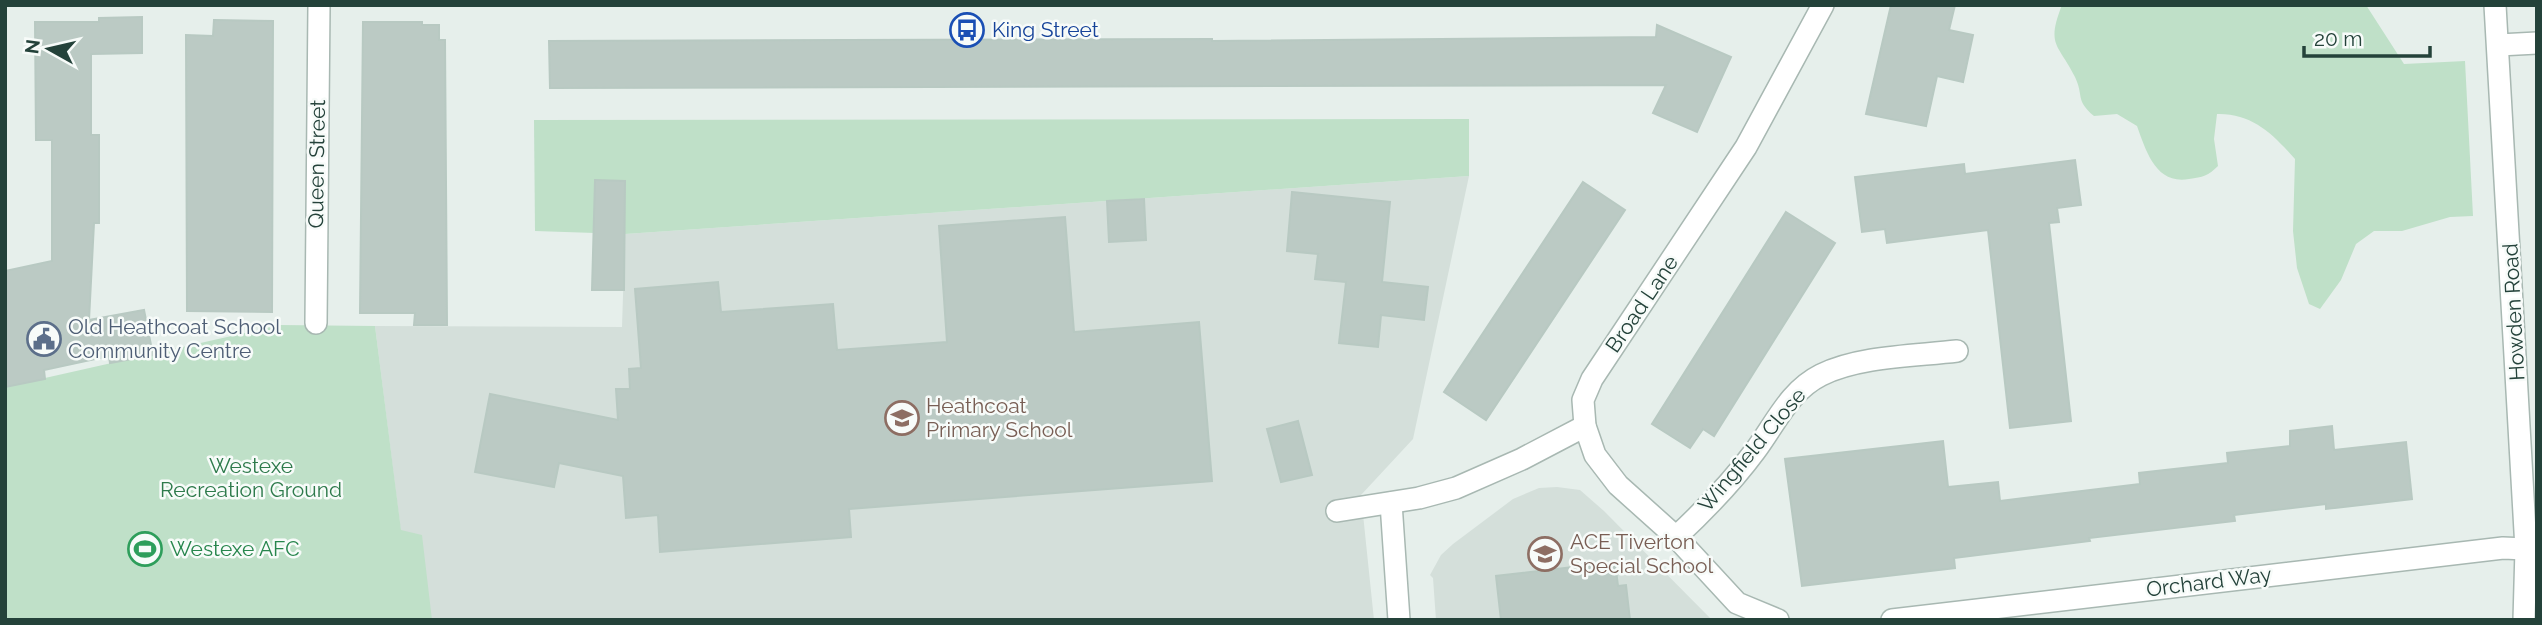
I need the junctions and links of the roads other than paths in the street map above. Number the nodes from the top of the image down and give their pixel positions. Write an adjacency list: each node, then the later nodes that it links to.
1 (319, 5): 6 (street, Queen Street)
2 (1823, 5): 9 (street, Broad Lane)
3 (2495, 5): 5 (street, Howden Road)
4 (2537, 43): 5 (street)
5 (2498, 46): 8 (street, Howden Road)
6 (316, 323)
7 (1957, 351): 12 (street, Wingfield Close)
8 (2528, 402): 13 (street, Howden Road)
9 (1585, 426): 10 (street); 12 (street)
10 (1391, 503): 11 (street); 14 (street)
11 (1337, 511)
12 (1676, 537): 15 (street)
13 (2526, 549): 16 (street, Orchard Way); 17 (street, Howden Road)
14 (1399, 620)
15 (1778, 620)
16 (1892, 620)
17 (2524, 620)

